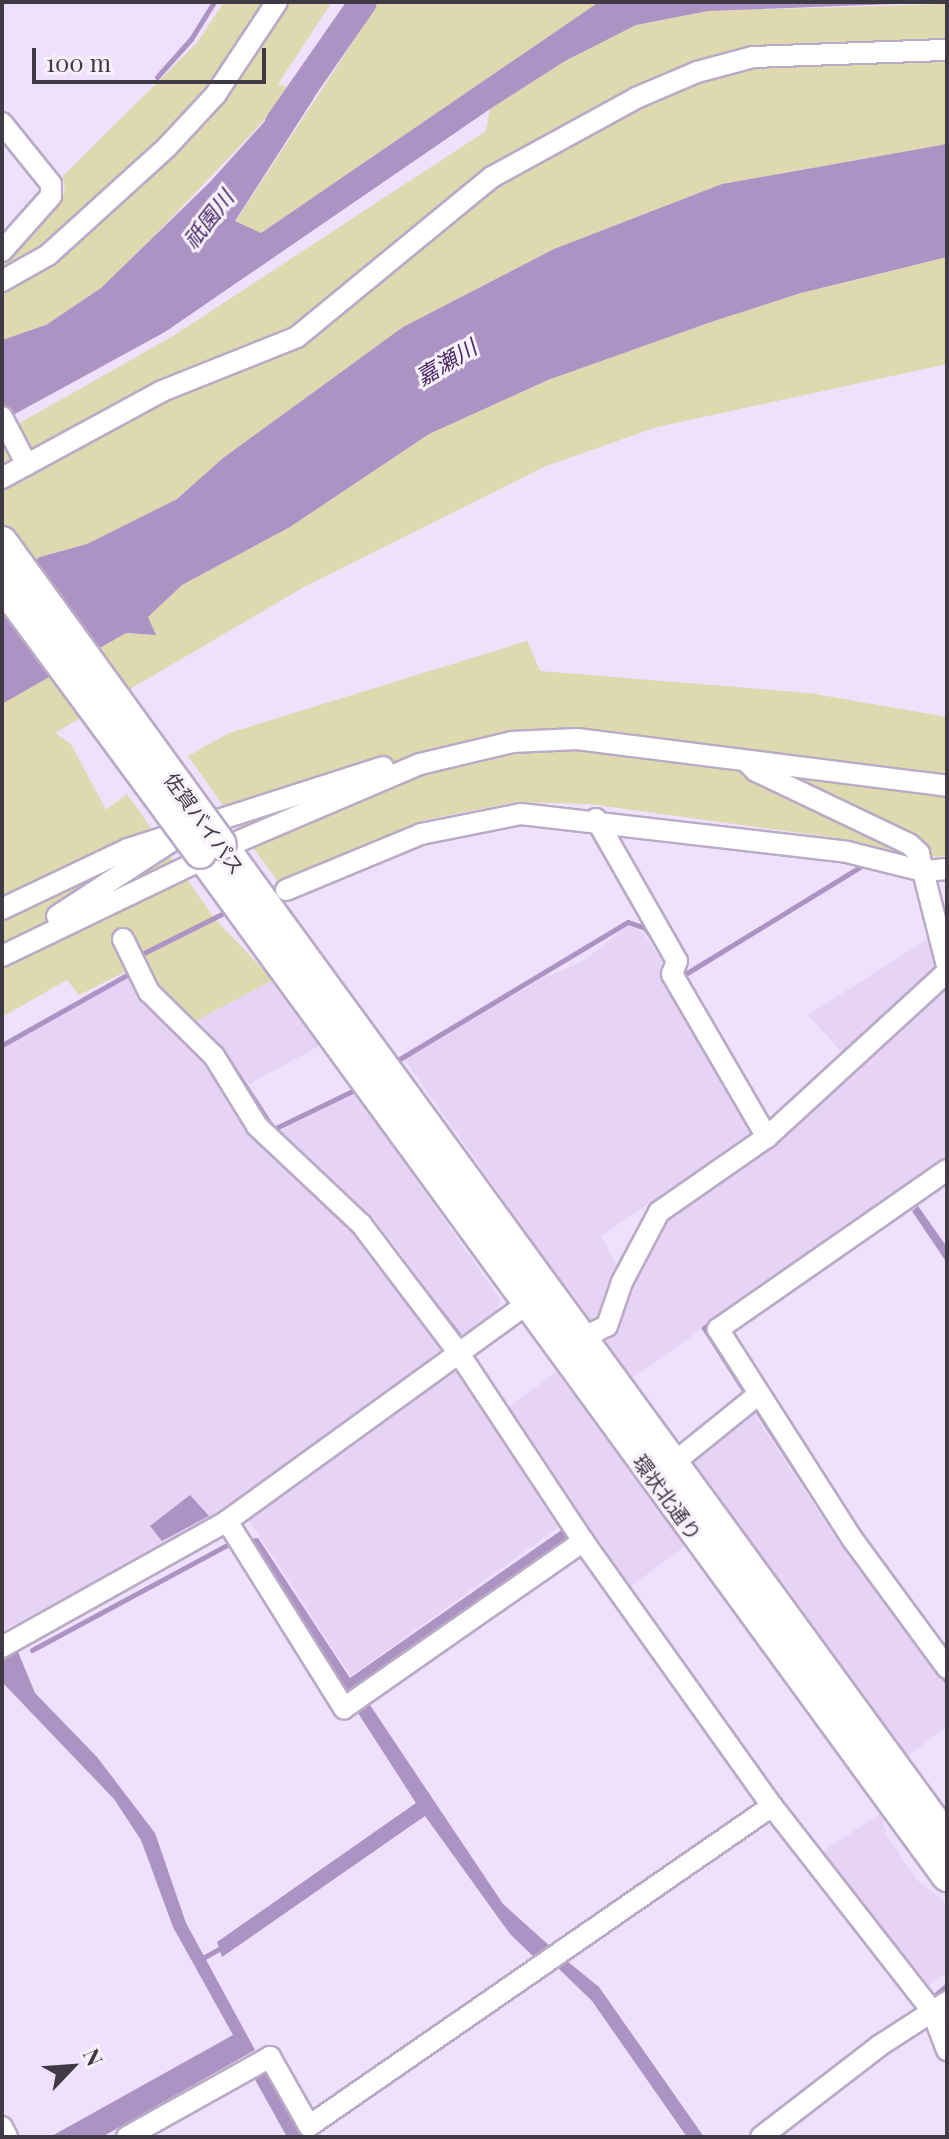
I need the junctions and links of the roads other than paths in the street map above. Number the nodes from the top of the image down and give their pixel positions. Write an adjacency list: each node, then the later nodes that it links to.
1 (277, 2): 5 (street)
2 (947, 50): 7 (street)
3 (2, 123): 4 (street)
4 (2, 251)
5 (2, 281)
6 (2, 417): 7 (street)
7 (27, 465): 8 (street)
8 (2, 478)
9 (2, 542): 15 (highway, 佐賀バイパス, bridge)
10 (2, 584): 15 (highway, 佐賀バイパス, bridge)
11 (747, 762): 12 (street); 13 (street); 16 (street)
12 (420, 764): 15 (street); 15 (street)
13 (947, 786)
14 (596, 819): 16 (street); 18 (street); 24 (street)
15 (211, 850): 19 (street); 21 (street); 21 (street); 23 (highway, 佐賀バイパス)
16 (921, 862): 17 (street); 22 (street)
17 (947, 869)
18 (286, 890)
19 (2, 909)
20 (123, 939): 28 (street)
21 (8, 952)
22 (947, 969): 24 (street)
23 (402, 1108): 26 (highway, 環状北通り)
24 (767, 1137): 27 (street)
25 (947, 1170): 29 (street)
26 (535, 1298): 27 (highway, 環状北通り); 28 (street); 37 (highway, 環状北通り)
27 (579, 1340): 30 (highway, 環状北通り)
28 (458, 1352): 31 (street); 32 (street)
29 (753, 1399): 30 (street); 34 (street)
30 (671, 1465): 36 (highway, 環状北通り)
31 (227, 1521): 32 (street); 33 (street)
32 (579, 1534): 35 (street)
33 (2, 1647)
34 (947, 1668)
35 (772, 1806): 38 (street); 42 (street)
36 (947, 1839)
37 (947, 1876)
38 (941, 2006): 39 (street); 43 (street)
39 (947, 2050)
40 (2, 2127): 41 (street)
41 (7, 2137)
42 (127, 2137)
43 (761, 2137)

